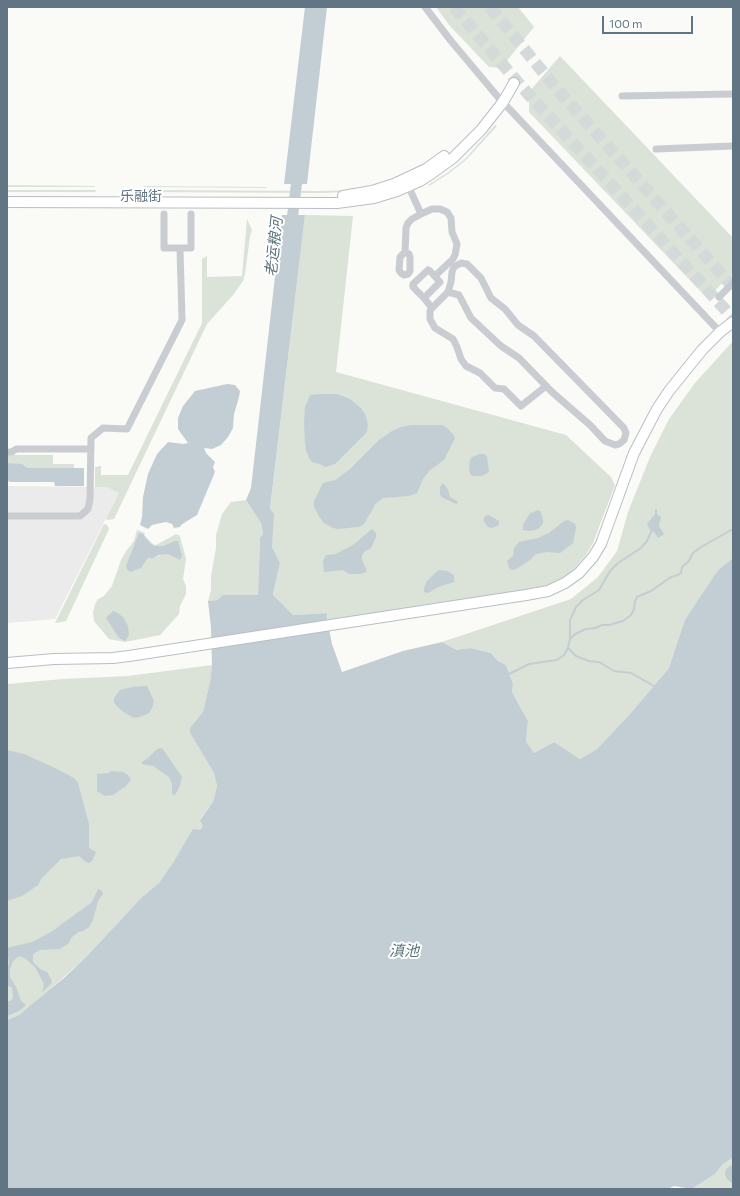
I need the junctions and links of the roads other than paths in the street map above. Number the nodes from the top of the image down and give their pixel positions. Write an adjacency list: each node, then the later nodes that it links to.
1 (425, 7): 4 (street)
2 (733, 94): 3 (street)
3 (622, 96)
4 (501, 100): 7 (street); 23 (street)
5 (733, 146): 6 (street)
6 (656, 150)
7 (407, 183): 9 (street); 13 (street)
8 (7, 196): 9 (street, 乐融街)
9 (274, 200): 10 (street, 乐融街)
10 (7, 202)
11 (164, 214): 14 (street)
12 (191, 214): 14 (street)
13 (421, 214): 15 (street); 16 (street)
14 (180, 248): 25 (street)
15 (405, 252)
16 (435, 276): 19 (street); 19 (street)
17 (733, 283): 20 (street)
18 (448, 292): 21 (street); 24 (street); 24 (street)
19 (424, 298): 21 (street)
20 (719, 298)
21 (432, 308): 24 (street)
22 (733, 322): 23 (street)
23 (720, 332): 28 (street)
24 (546, 386)
25 (91, 449): 26 (street); 27 (street)
26 (7, 452)
27 (7, 516)
28 (7, 663)

